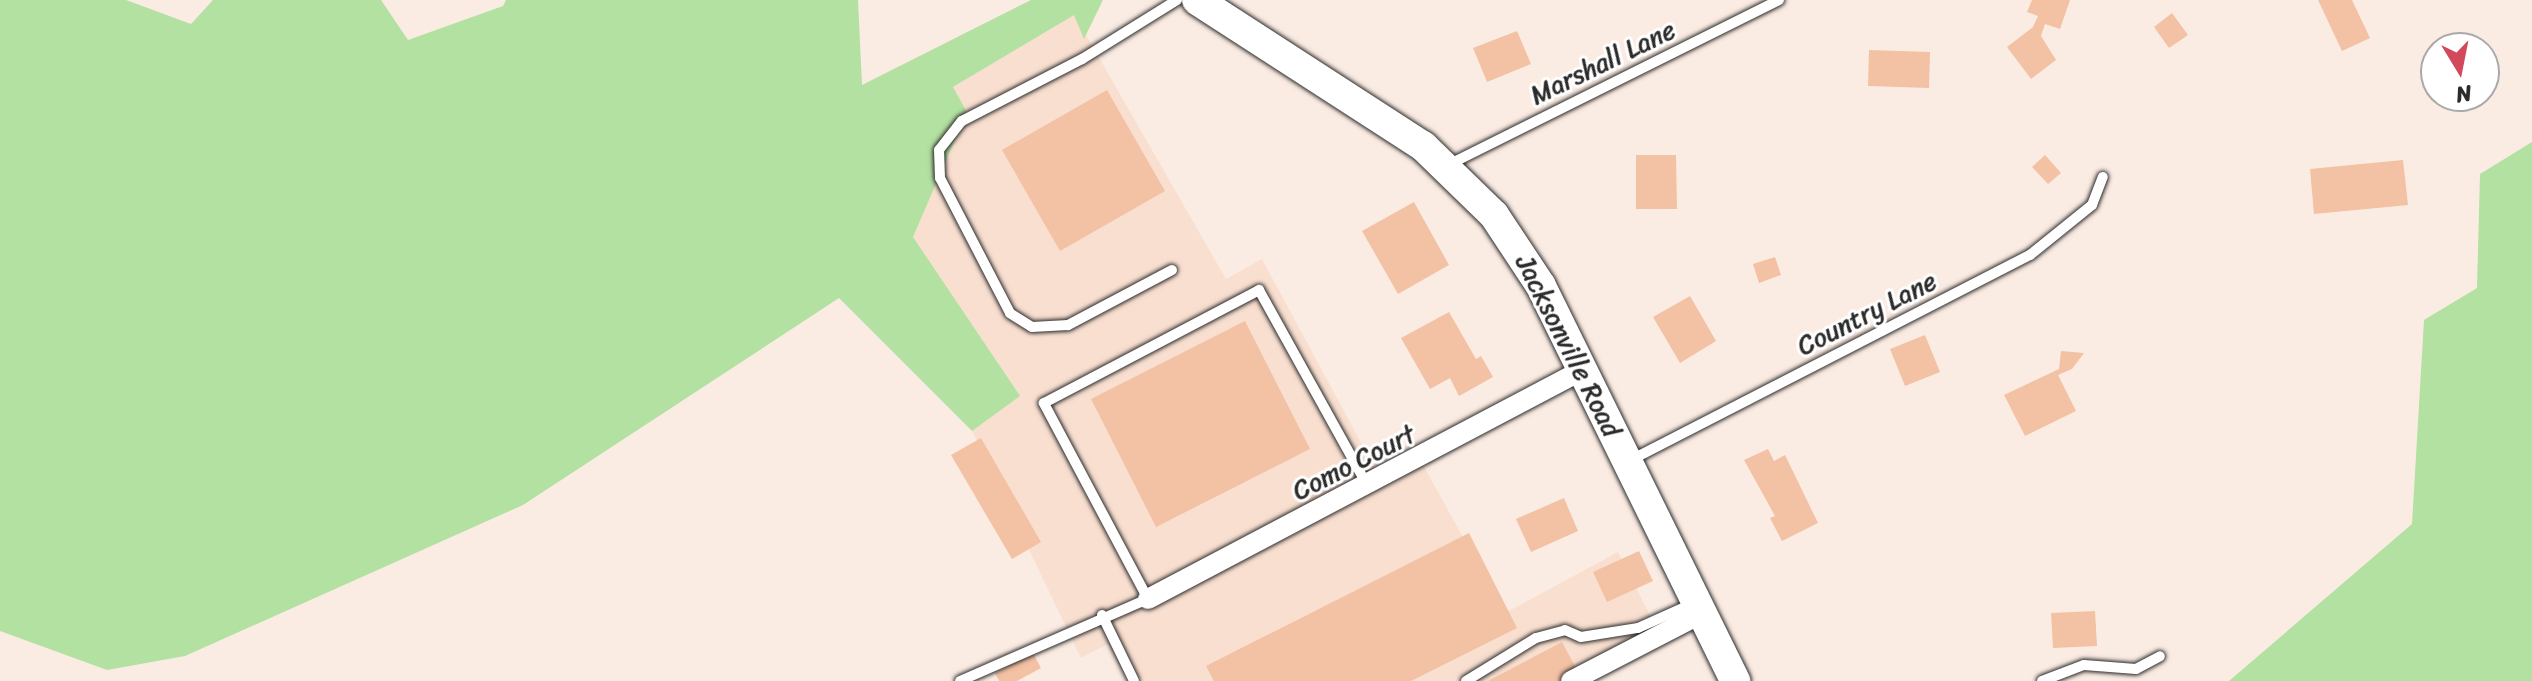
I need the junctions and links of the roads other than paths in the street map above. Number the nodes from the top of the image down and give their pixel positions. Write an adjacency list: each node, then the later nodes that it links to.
1 (1177, 0): 6 (lane)
2 (1197, 0): 4 (main road, Jacksonville Road)
3 (1779, 0): 4 (lane, Marshall Lane)
4 (1446, 166): 7 (main road, Jacksonville Road)
5 (2103, 177): 8 (lane, Country Lane)
6 (1172, 270)
7 (1582, 370): 8 (main road, Jacksonville Road); 9 (street, Como Court)
8 (1627, 462): 11 (main road, Jacksonville Road)
9 (1367, 485): 10 (street, Como Court); 10 (lane)
10 (1148, 599): 12 (lane)
11 (1699, 608): 16 (lane); 17 (street); 18 (main road, Jacksonville Road)
12 (1102, 615): 14 (lane); 15 (lane)
13 (2160, 656): 19 (lane)
14 (960, 681)
15 (1134, 681)
16 (1466, 681)
17 (1571, 681)
18 (1735, 681)
19 (2042, 681)

